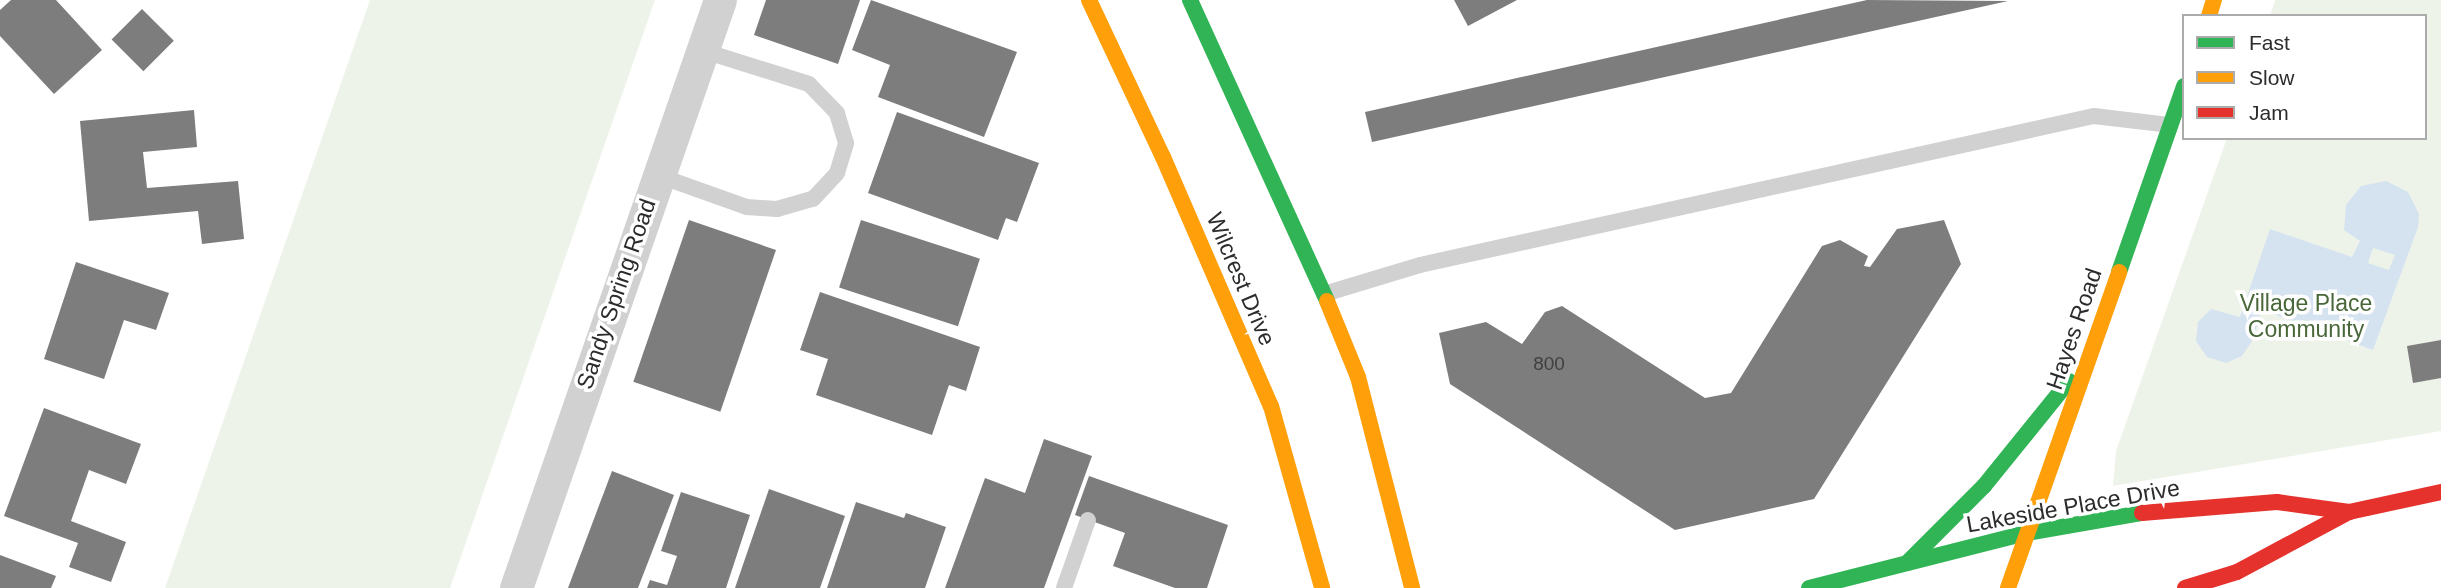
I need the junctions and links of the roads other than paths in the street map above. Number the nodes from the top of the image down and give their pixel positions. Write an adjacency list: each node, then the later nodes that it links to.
1 (720, 0): 4 (street, Sandy Spring Road)
2 (1089, 0): 17 (street, Wilcrest Drive)
3 (1190, 0): 8 (street)
4 (701, 51): 7 (street, Sandy Spring Road); 7 (lane)
5 (2182, 92): 6 (street, Hayes Road)
6 (2170, 125): 8 (lane); 9 (street, Hayes Road)
7 (657, 175): 15 (street, Sandy Spring Road)
8 (1324, 294): 18 (street)
9 (2090, 354): 13 (street, Hayes Road); 14 (street)
10 (2441, 492): 11 (street, Lakeside Place Drive)
11 (2349, 512): 13 (street, Lakeside Place Drive); 21 (street, Lakeside Place Drive)
12 (1088, 520): 16 (lane)
13 (2027, 533): 14 (street, Lakeside Place Drive); 20 (street, Hayes Road)
14 (1906, 564): 19 (street, Lakeside Place Drive)
15 (516, 588)
16 (1064, 588)
17 (1322, 588)
18 (1412, 588)
19 (1809, 588)
20 (2008, 588)
21 (2185, 588)

